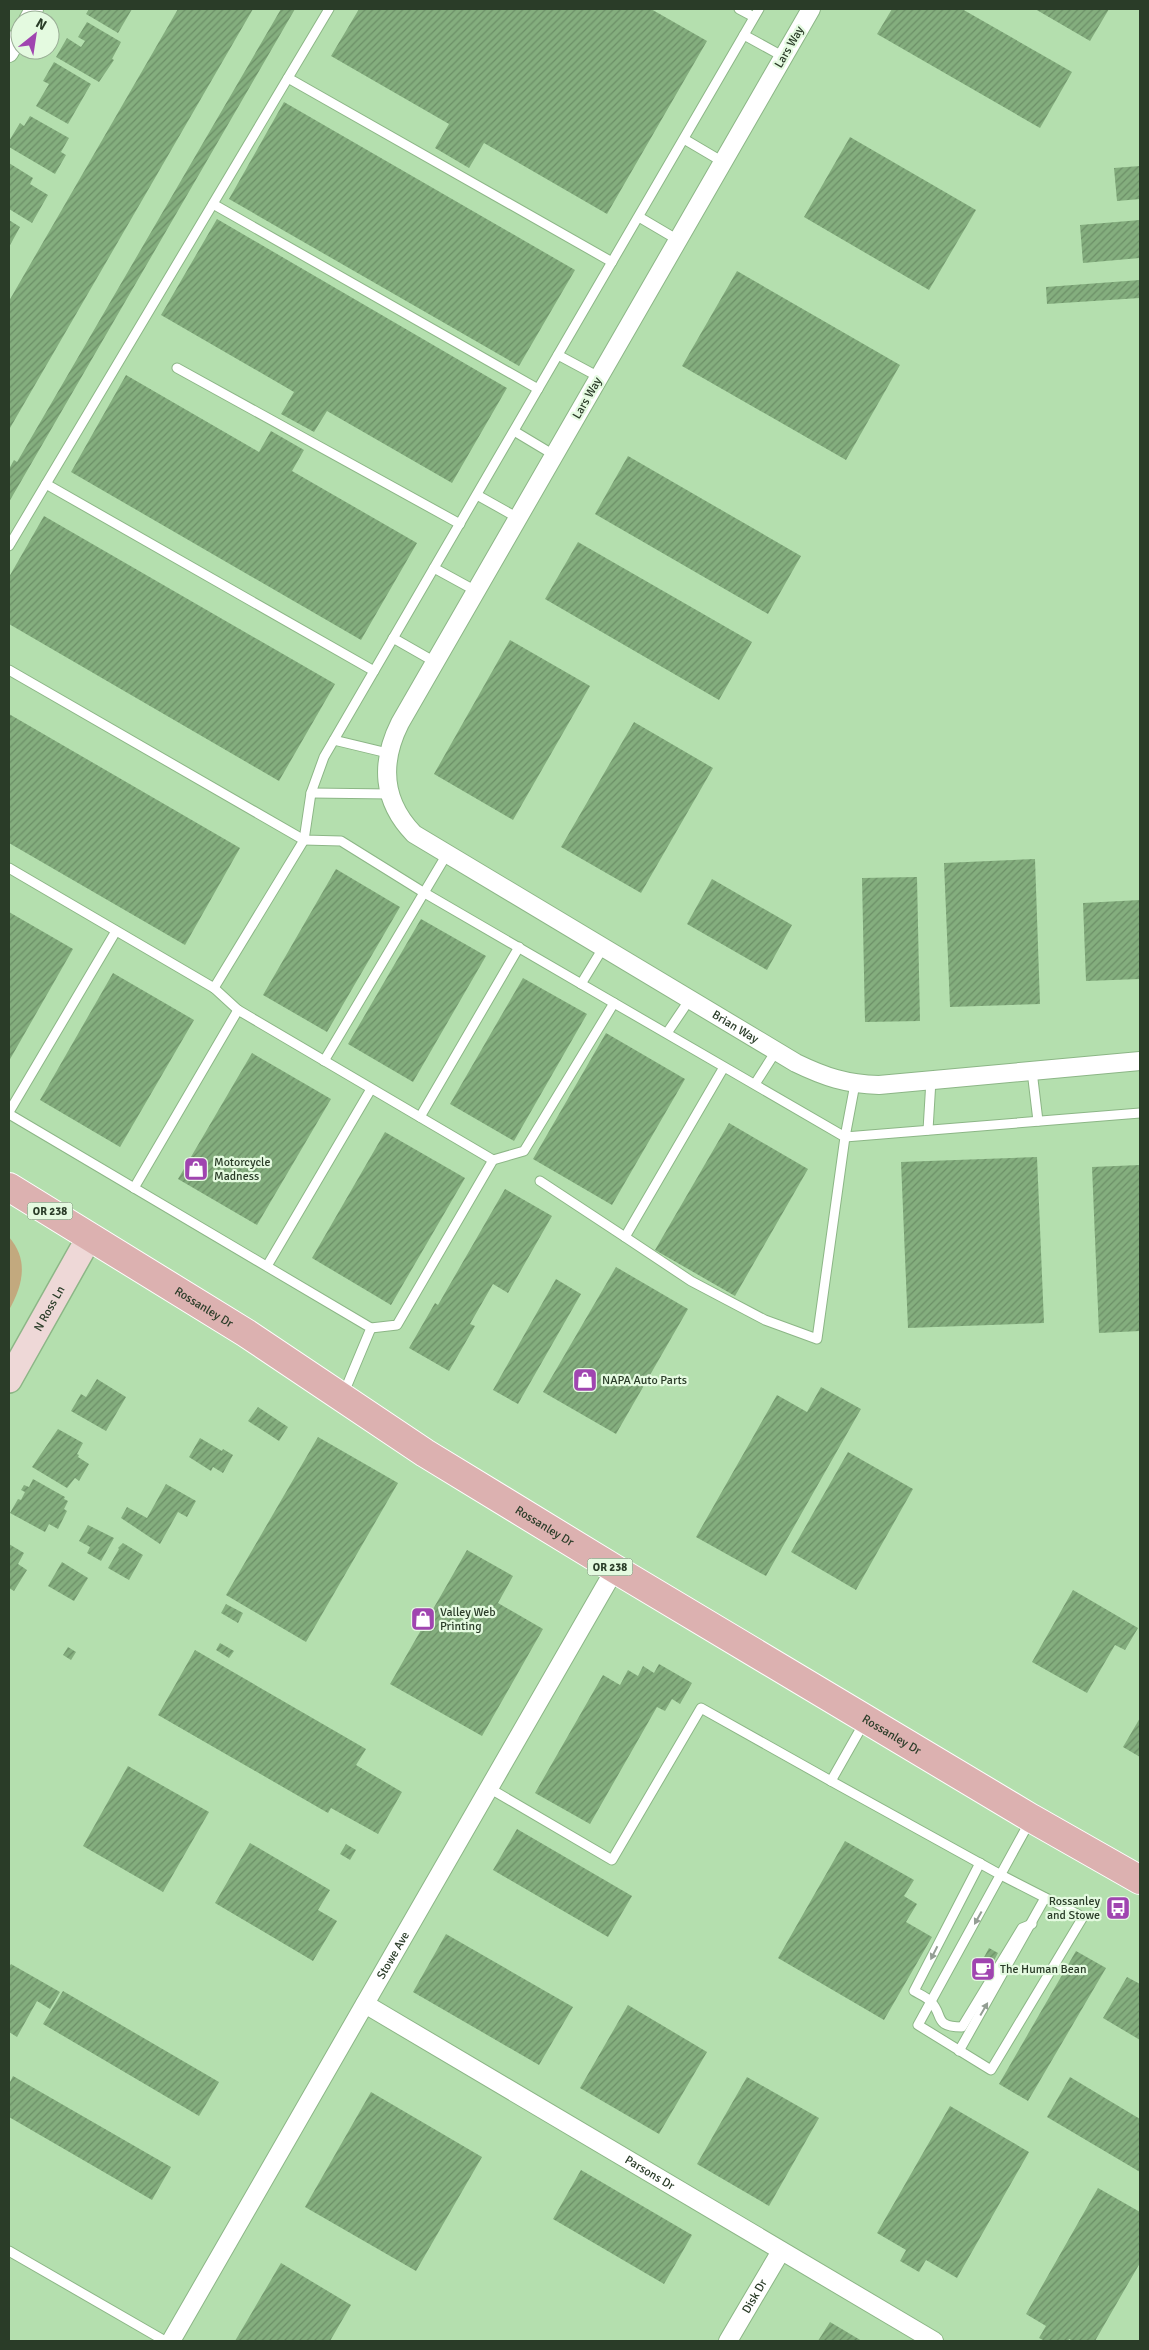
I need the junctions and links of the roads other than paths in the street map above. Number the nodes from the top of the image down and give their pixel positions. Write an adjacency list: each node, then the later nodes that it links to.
1 (329, 9): 8 (lane)
2 (739, 9): 5 (lane)
3 (759, 9): 5 (lane)
4 (811, 9): 7 (street, Lars Way)
5 (754, 17): 6 (lane)
6 (744, 35): 7 (lane); 9 (lane)
7 (784, 57): 10 (street, Lars Way)
8 (288, 78): 11 (lane); 14 (lane)
9 (684, 138): 10 (lane); 12 (lane)
10 (723, 162): 13 (street, Lars Way)
11 (213, 204): 18 (lane); 21 (lane)
12 (638, 217): 13 (lane); 14 (lane)
13 (678, 240): 17 (street, Lars Way)
14 (612, 262): 15 (lane)
15 (558, 355): 17 (lane); 18 (lane)
16 (177, 368): 24 (lane)
17 (599, 377): 20 (street, Lars Way)
18 (538, 389): 19 (lane)
19 (514, 431): 20 (lane); 22 (lane)
20 (554, 455): 23 (street, Lars Way)
21 (46, 484): 25 (lane); 31 (lane)
22 (477, 495): 23 (lane); 24 (lane)
23 (518, 518): 27 (street, Lars Way)
24 (460, 524): 26 (lane)
25 (9, 546)
26 (434, 568): 27 (lane); 28 (lane)
27 (476, 591): 29 (street, Lars Way)
28 (393, 638): 29 (lane); 31 (lane)
29 (434, 662): 33 (street, Lars Way)
30 (9, 670): 36 (lane)
31 (374, 671): 32 (lane)
32 (334, 740): 33 (lane); 34 (lane)
33 (388, 753): 35 (street, Lars Way)
34 (311, 793): 35 (lane); 36 (lane)
35 (391, 794): 37 (street, Brian Way)
36 (304, 840): 39 (lane); 44 (lane)
37 (447, 854): 39 (lane); 42 (street, Brian Way)
38 (9, 868): 40 (lane)
39 (423, 892): 41 (lane); 50 (lane)
40 (116, 930): 44 (lane); 58 (lane)
41 (519, 948): 43 (lane); 60 (lane)
42 (603, 948): 43 (lane); 45 (street, Brian Way)
43 (581, 984): 46 (lane)
44 (214, 988): 47 (lane)
45 (690, 999): 48 (lane); 49 (street, Brian Way)
46 (614, 1003): 48 (lane); 64 (lane)
47 (238, 1010): 50 (lane); 67 (lane)
48 (666, 1033): 52 (lane)
49 (776, 1051): 55 (lane); 56 (street, Brian Way)
50 (324, 1061): 57 (lane)
51 (1140, 1061): 53 (street, Brian Way)
52 (724, 1066): 55 (lane); 69 (lane)
53 (1032, 1070): 54 (street, Brian Way); 61 (lane)
54 (931, 1080): 56 (street, Brian Way); 62 (lane)
55 (754, 1084): 63 (lane)
56 (855, 1084): 63 (lane)
57 (371, 1089): 60 (lane); 70 (lane)
58 (9, 1113): 67 (lane)
59 (1140, 1113): 61 (lane)
60 (420, 1117): 64 (lane)
61 (1038, 1121): 62 (lane)
62 (928, 1130): 63 (lane)
63 (845, 1136): 69 (lane)
64 (493, 1160): 71 (lane)
65 (540, 1181): 69 (lane)
66 (9, 1187): 68 (main road, Rossanley Dr / OR 238)
67 (134, 1188): 70 (lane)
68 (90, 1236): 72 (main road, N Ross Ln); 73 (main road, Rossanley Dr / OR 238)
69 (625, 1237)
70 (267, 1266): 71 (lane)
71 (371, 1328): 73 (lane)
72 (9, 1380)
73 (342, 1397): 74 (main road, Rossanley Dr / OR 238)
74 (615, 1569): 75 (main road, Rossanley Dr / OR 238); 77 (street, Stowe Ave)
75 (866, 1718): 76 (lane); 78 (main road, Rossanley Dr / OR 238)
76 (832, 1781): 77 (lane); 79 (lane)
77 (489, 1788): 85 (street, Stowe Ave)
78 (1031, 1818): 80 (lane); 81 (main road, Rossanley Dr / OR 238)
79 (980, 1863): 80 (lane); 84 (lane, one-way to 84)
80 (1001, 1875): 82 (lane); 84 (lane, one-way to 84)
81 (1140, 1880)
82 (1045, 1898): 83 (lane); 86 (lane)
83 (1032, 1924): 84 (lane); 86 (lane, one-way to 83)
84 (932, 2002): 86 (lane)
85 (365, 2004): 88 (street, Parsons Dr); 90 (street, Stowe Ave)
86 (959, 2051)
87 (9, 2251): 89 (lane)
88 (781, 2251): 91 (street, Disk Dr); 92 (street, Parsons Dr)
89 (166, 2341)
90 (171, 2341)
91 (728, 2341)
92 (934, 2341)

